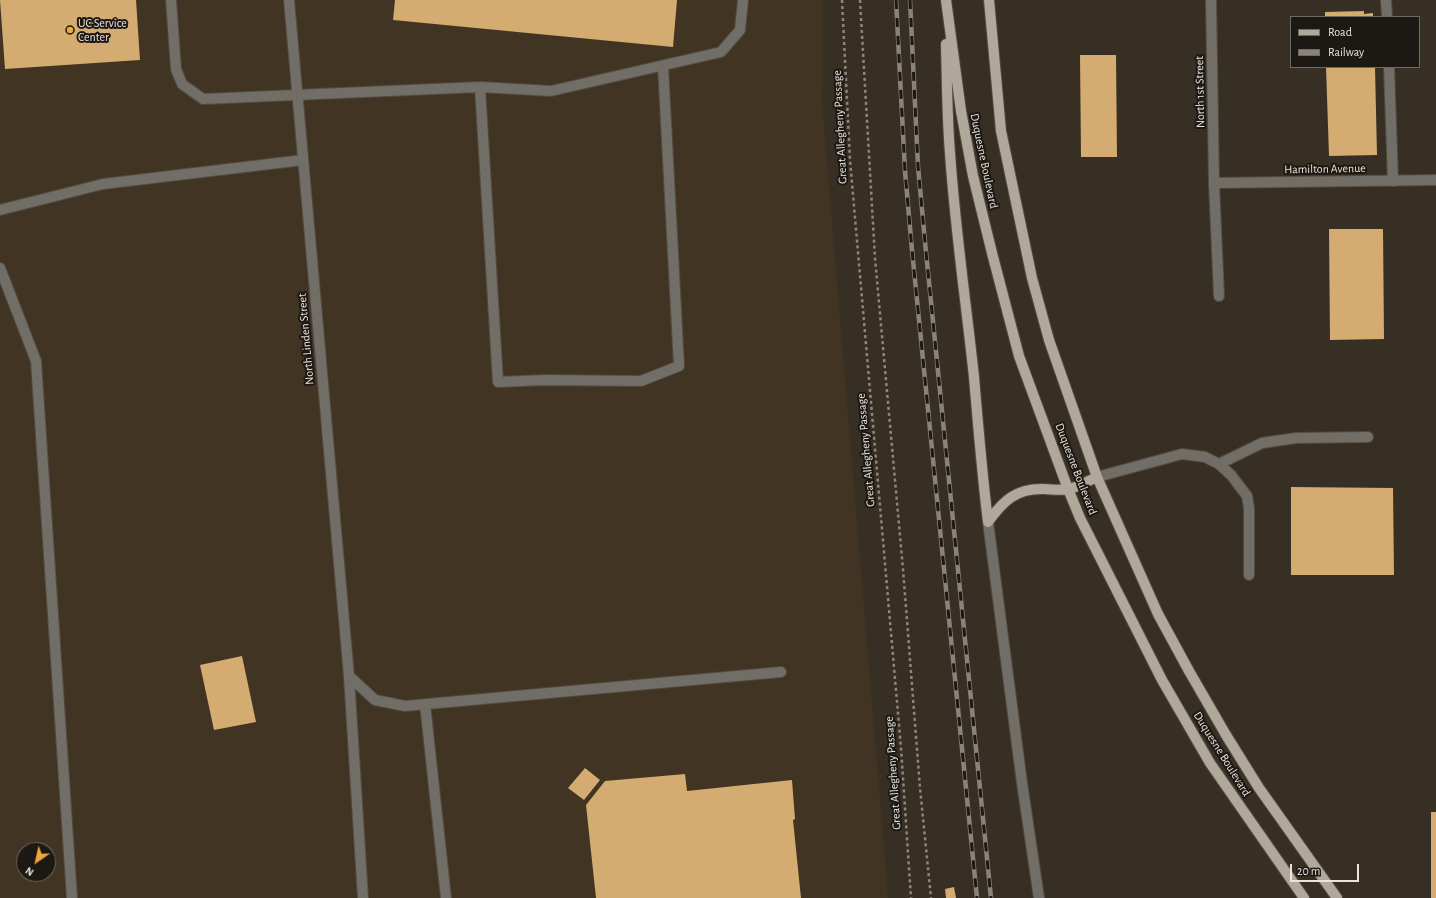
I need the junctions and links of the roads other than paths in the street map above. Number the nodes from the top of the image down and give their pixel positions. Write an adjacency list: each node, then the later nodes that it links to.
1 (171, 0): 12 (street)
2 (289, 0): 12 (street, North Linden Street)
3 (743, 0): 9 (street)
4 (946, 0): 23 (main road, Duquesne Boulevard); 24 (main road)
5 (989, 0): 22 (main road, Duquesne Boulevard)
6 (1212, 0): 16 (street, North 1st Street)
7 (1386, 0): 8 (street)
8 (1387, 16)
9 (663, 66): 11 (street); 11 (street)
10 (1389, 68): 15 (street)
11 (480, 87): 12 (street)
12 (297, 94): 13 (street, North Linden Street)
13 (303, 160): 17 (street); 27 (street, North Linden Street)
14 (1436, 180): 15 (street, Hamilton Avenue)
15 (1393, 181): 16 (street, Hamilton Avenue)
16 (1214, 183): 19 (street, North 1st Street)
17 (0, 210)
18 (0, 268): 29 (street)
19 (1219, 296)
20 (1368, 437): 21 (street)
21 (1219, 464): 22 (street); 25 (street)
22 (1097, 477): 23 (main road); 34 (main road, Duquesne Boulevard)
23 (1068, 490): 24 (main road); 33 (main road, Duquesne Boulevard)
24 (988, 522): 32 (street)
25 (1249, 574)
26 (781, 672): 28 (street)
27 (349, 676): 28 (street); 30 (street, North Linden Street)
28 (425, 704): 31 (street)
29 (72, 898)
30 (363, 898)
31 (446, 898)
32 (1039, 898)
33 (1304, 898)
34 (1337, 898)

